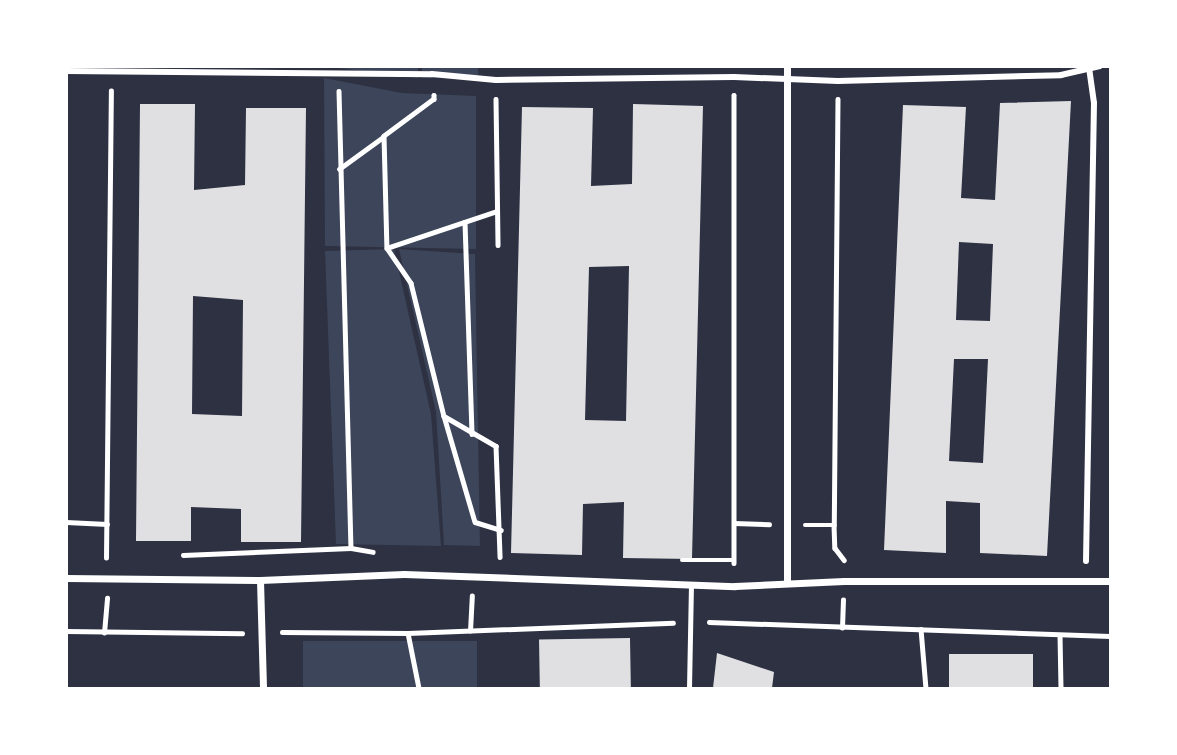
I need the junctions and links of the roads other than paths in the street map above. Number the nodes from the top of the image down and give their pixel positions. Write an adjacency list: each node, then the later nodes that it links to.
1 (787, 66): 5 (street)
2 (1100, 66): 3 (street)
3 (1089, 68): 5 (street); 6 (street)
4 (66, 71): 5 (street)
5 (787, 77): 10 (street)
6 (1086, 561)
7 (66, 578): 8 (street)
8 (260, 580): 11 (street); 12 (street)
9 (1111, 581): 10 (street)
10 (787, 583): 11 (street)
11 (691, 584): 13 (lane)
12 (263, 688)
13 (689, 688)

